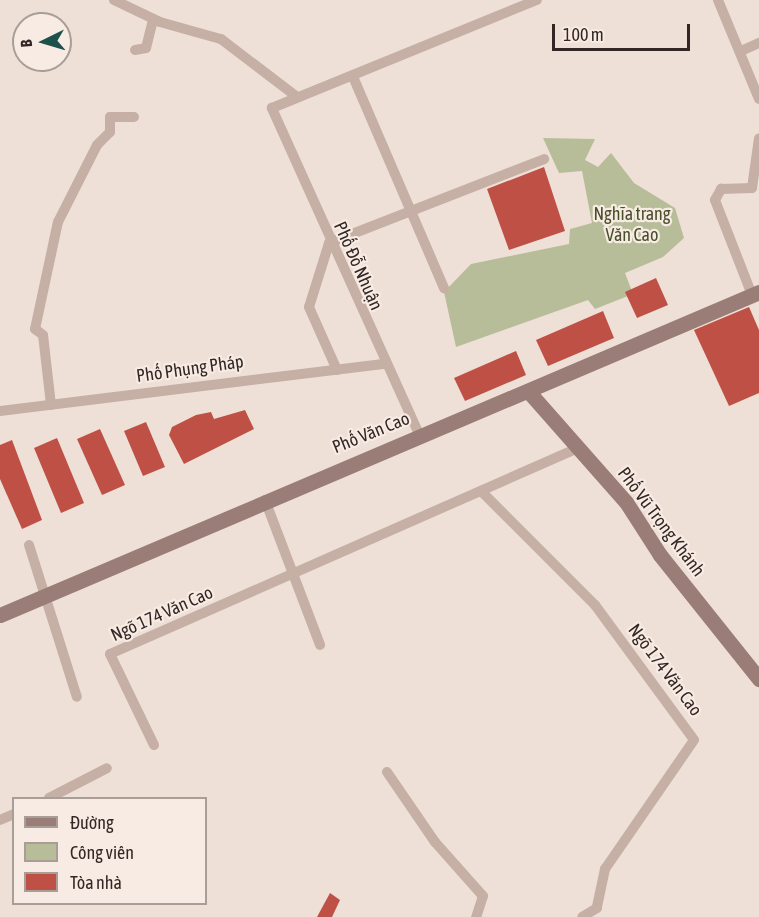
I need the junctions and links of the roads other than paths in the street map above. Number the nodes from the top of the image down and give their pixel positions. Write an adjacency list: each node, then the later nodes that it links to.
1 (114, 0): 4 (street)
2 (537, 0): 8 (street)
3 (718, 0): 7 (street)
4 (153, 19): 6 (street); 9 (street)
5 (759, 43): 7 (street)
6 (135, 50)
7 (741, 51): 10 (street)
8 (354, 79): 9 (street); 14 (street)
9 (297, 97): 15 (street, Phố Đỗ Nhuận)
10 (759, 99)
11 (134, 117): 21 (street)
12 (759, 138): 17 (street)
13 (544, 159): 14 (street)
14 (409, 212): 15 (street); 16 (street)
15 (329, 243): 18 (street, Phố Đỗ Nhuận); 19 (street)
16 (444, 288)
17 (755, 293): 20 (street, Phố Văn Cao)
18 (385, 364): 19 (street, Phố Phụng Pháp); 23 (street, Phố Đỗ Nhuận)
19 (337, 370): 21 (street, Phố Phụng Pháp)
20 (528, 391): 23 (street, Phố Văn Cao); 24 (street, Phố Vũ Trọng Khánh)
21 (51, 405): 22 (street, Phố Phụng Pháp)
22 (0, 411)
23 (419, 434): 26 (street, Phố Văn Cao)
24 (578, 448): 25 (street, Ngõ 174 Văn Cao); 32 (street, Phố Vũ Trọng Khánh)
25 (483, 493): 28 (street, Ngõ 174 Văn Cao); 39 (street, Ngõ 174 Văn Cao)
26 (265, 500): 28 (street); 29 (street, Phố Văn Cao)
27 (29, 545): 29 (street)
28 (293, 574): 31 (street); 34 (street, Ngõ 174 Văn Cao)
29 (47, 595): 30 (street, Phố Văn Cao); 33 (street)
30 (0, 615)
31 (320, 645)
32 (759, 679)
33 (77, 697)
34 (154, 745)
35 (107, 768): 37 (street)
36 (387, 772): 38 (street)
37 (51, 797)
38 (476, 917)
39 (582, 917)

